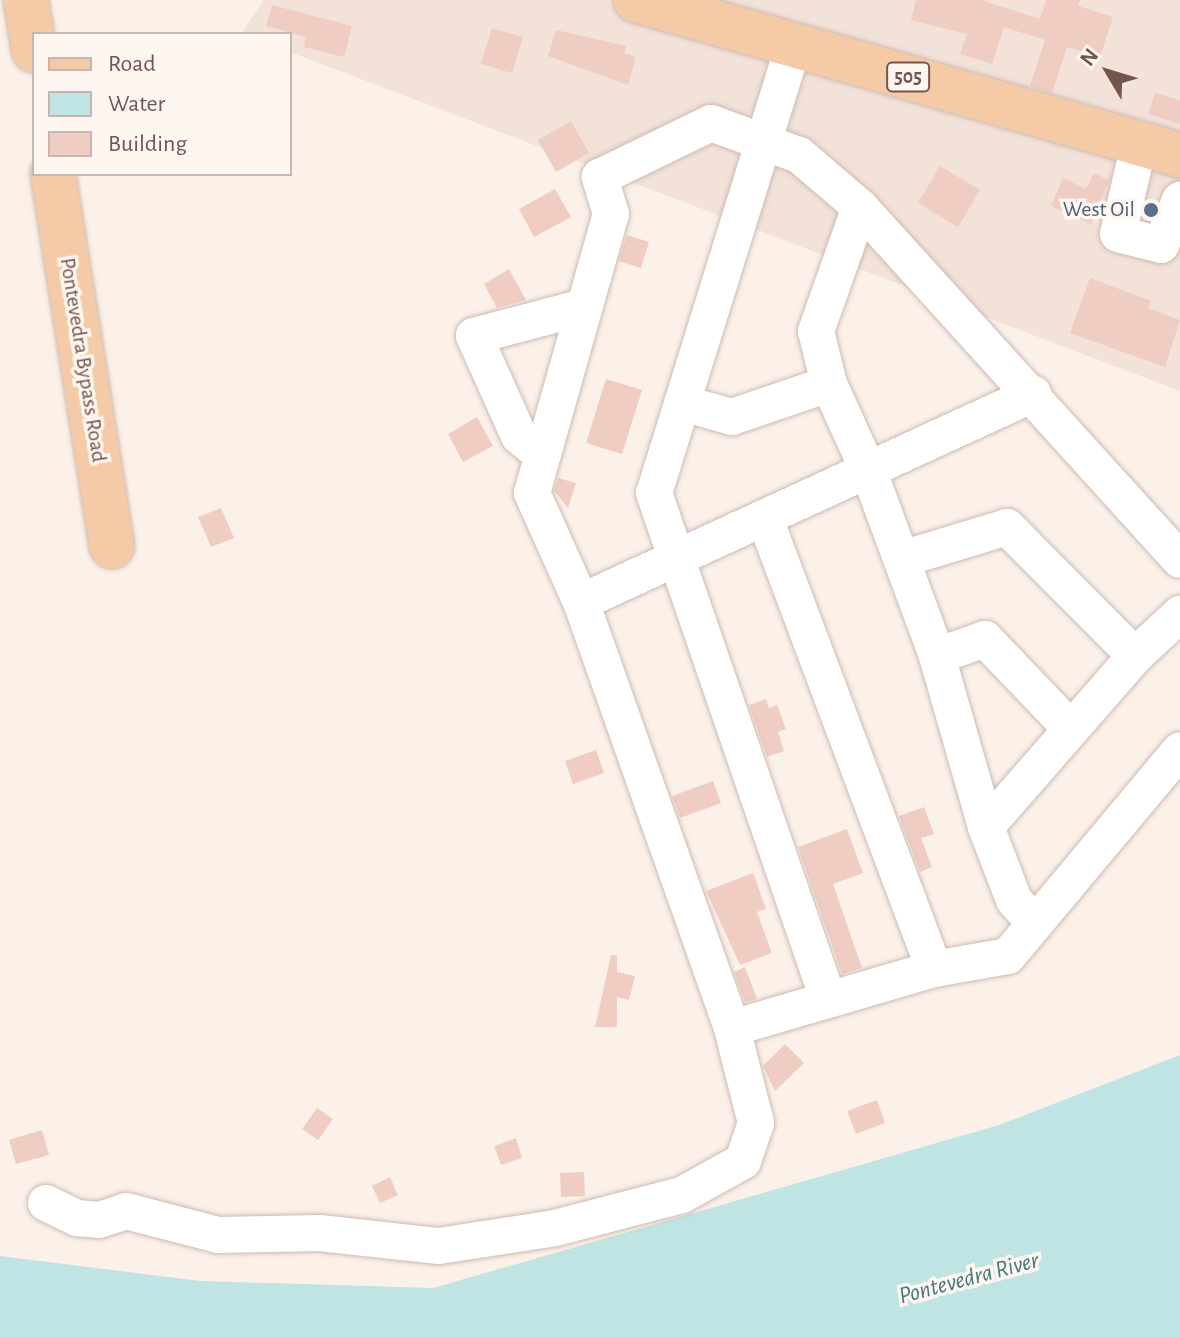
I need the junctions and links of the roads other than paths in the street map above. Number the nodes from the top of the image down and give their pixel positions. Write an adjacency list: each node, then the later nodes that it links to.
1 (26, 0): 3 (main road)
2 (636, 0): 4 (main road, 505)
3 (32, 38)
4 (794, 44): 5 (street); 6 (main road, 505)
5 (764, 141): 10 (street); 11 (street); 14 (street)
6 (1139, 144): 7 (main road, 505); 9 (street)
7 (1180, 155)
8 (53, 176): 18 (main road, Pontevedra Bypass Road)
9 (1180, 200)
10 (860, 207): 12 (street); 13 (street)
11 (584, 307): 15 (street); 15 (street)
12 (829, 384): 14 (street); 16 (street)
13 (1034, 394): 16 (street); 21 (street)
14 (682, 403): 19 (street)
15 (541, 454): 22 (street)
16 (869, 472): 17 (street); 20 (street)
17 (765, 519): 19 (street); 30 (street)
18 (112, 546)
19 (678, 558): 22 (street); 31 (street)
20 (902, 559): 24 (street); 25 (street)
21 (1180, 560)
22 (581, 602): 32 (street)
23 (1180, 614): 25 (street)
24 (937, 656): 26 (street); 28 (street)
25 (1135, 656): 26 (street)
26 (1071, 729): 28 (street)
27 (1180, 750): 29 (street)
28 (986, 827): 29 (street)
29 (1033, 921): 30 (street)
30 (934, 969): 31 (street)
31 (828, 999): 32 (street)
32 (732, 1028): 33 (street)
33 (46, 1203)

